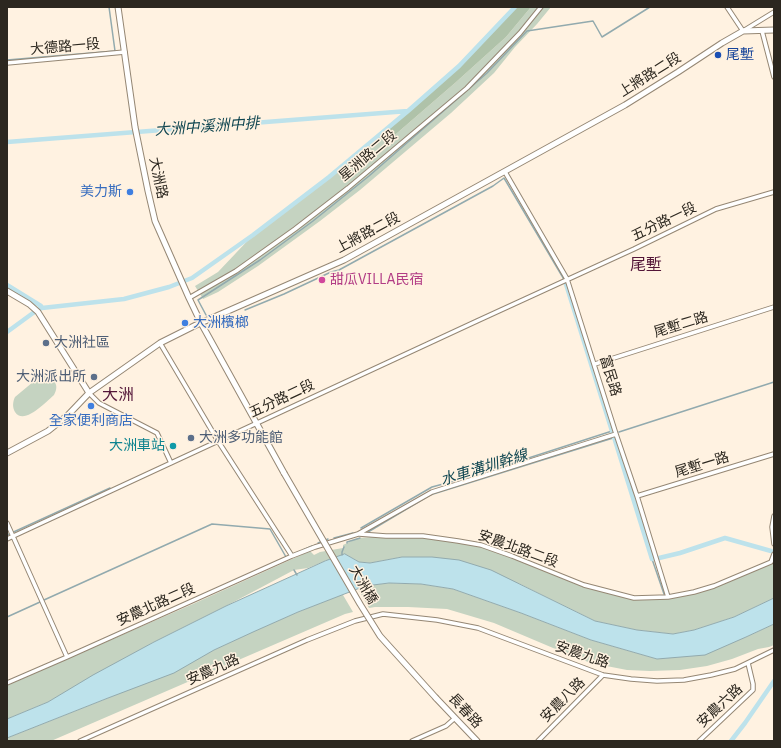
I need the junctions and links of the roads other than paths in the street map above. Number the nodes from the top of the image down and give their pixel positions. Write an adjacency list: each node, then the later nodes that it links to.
1 (118, 7): 8 (street, 大洲路)
2 (541, 7): 15 (street, 星洲路二段)
3 (727, 7): 7 (street)
4 (774, 12): 7 (street)
5 (774, 30): 6 (street)
6 (762, 31): 7 (street); 10 (street)
7 (743, 32): 11 (street, 上將路二段)
8 (125, 52): 9 (street, 大德路一段); 15 (street, 大洲路)
9 (7, 62)
10 (774, 77)
11 (505, 172): 13 (street, 富民路); 17 (street, 上將路二段)
12 (774, 192): 13 (street, 五分路一段)
13 (567, 279): 19 (street, 富民路); 21 (street, 五分路二段)
14 (7, 291): 20 (street)
15 (188, 298): 17 (street)
16 (774, 307): 19 (street, 尾塹二路)
17 (201, 323): 18 (street, 上將路二段); 21 (street)
18 (160, 343): 20 (street, 上將路二段); 23 (street)
19 (595, 364): 22 (street, 富民路)
20 (89, 393): 24 (street, 上將路二段); 26 (street)
21 (257, 423): 23 (street, 五分路二段); 42 (street, 大洲橋, bridge)
22 (616, 434): 27 (street, 富民路); 30 (street)
23 (218, 441): 26 (street, 五分路二段); 35 (street)
24 (7, 453)
25 (774, 454): 27 (street, 尾塹一路)
26 (171, 463): 31 (street, 五分路二段)
27 (637, 496): 36 (street, 富民路)
28 (774, 516): 33 (street)
29 (7, 523): 31 (street)
30 (358, 534): 35 (street, 安農北路二段); 36 (street, 安農北路二段)
31 (13, 537): 32 (street, 五分路二段); 38 (street)
32 (7, 539)
33 (774, 544)
34 (774, 554): 36 (street, 安農北路二段)
35 (292, 556): 38 (street, 安農北路二段)
36 (668, 597)
37 (774, 650): 39 (street, 安農九路)
38 (67, 657): 41 (street, 安農北路二段)
39 (748, 663): 40 (street, 安農九路); 48 (street, 安農六路)
40 (603, 675): 44 (street, 安農九路); 47 (street, 安農八路)
41 (7, 683)
42 (436, 698): 43 (street, 長春路)
43 (454, 718): 45 (street); 46 (street, 長春路)
44 (80, 741)
45 (412, 741)
46 (477, 741)
47 (538, 741)
48 (699, 741)

